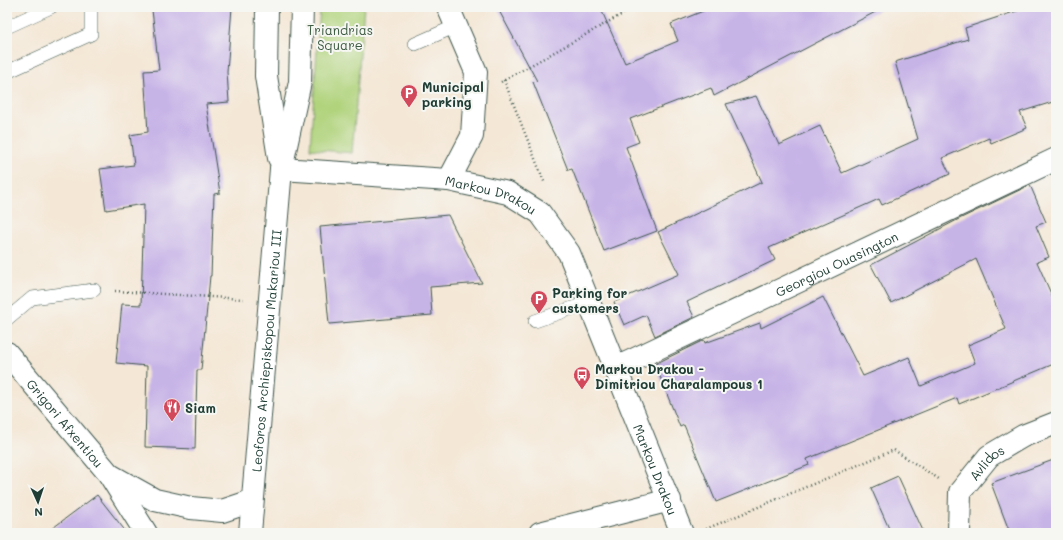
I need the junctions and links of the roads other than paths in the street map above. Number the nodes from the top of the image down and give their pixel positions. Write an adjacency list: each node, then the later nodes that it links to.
1 (51, 7): 6 (lane)
2 (90, 7): 8 (lane)
3 (267, 7): 10 (street, Leoforos Archiepiskopou Makariou III)
4 (302, 7): 10 (street, Leoforos Archiepiskopou Makariou III)
5 (452, 16): 7 (lane); 11 (street)
6 (7, 27)
7 (415, 44)
8 (7, 72)
9 (1056, 160): 17 (street, Georgiou Ouasington)
10 (281, 169): 11 (street, Markou Drakou); 21 (street, Leoforos Archiepiskopou Makariou III)
11 (449, 180): 13 (street, Markou Drakou)
12 (94, 290): 14 (lane)
13 (590, 302): 15 (lane); 17 (street, Markou Drakou)
14 (7, 319)
15 (535, 321)
16 (7, 354): 19 (street, Grigori Afxentiou)
17 (616, 368): 20 (street, Markou Drakou)
18 (1056, 423): 26 (street, Avlidos)
19 (109, 474): 21 (street, Grigori Afxentiou); 23 (street, Grigori Afxentiou)
20 (670, 500): 22 (street, Markou Drakou); 25 (street)
21 (252, 501): 24 (street, Leoforos Archiepiskopou Makariou III)
22 (693, 531)
23 (146, 533)
24 (250, 533)
25 (540, 533)
26 (959, 533)

